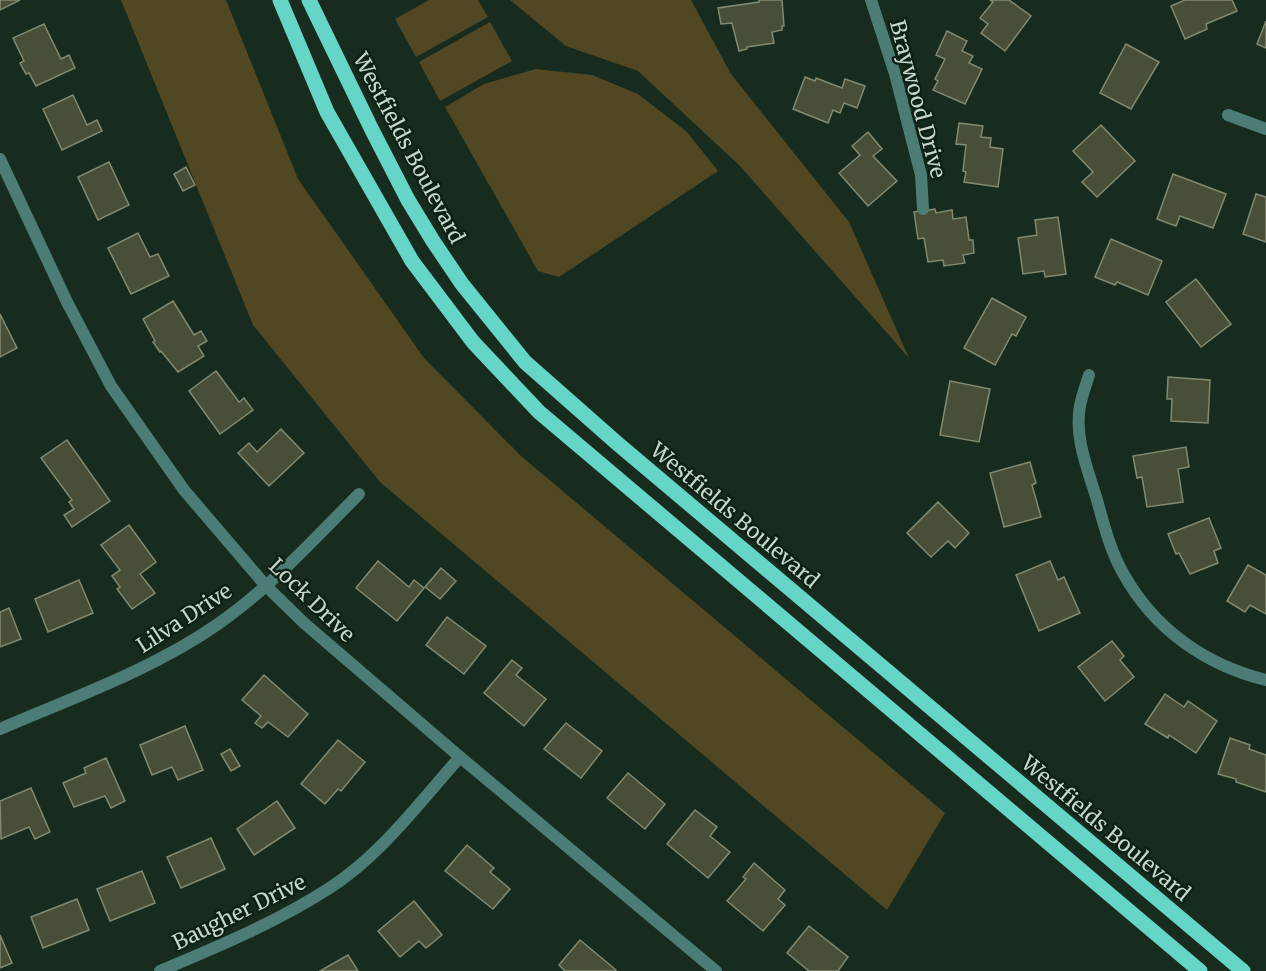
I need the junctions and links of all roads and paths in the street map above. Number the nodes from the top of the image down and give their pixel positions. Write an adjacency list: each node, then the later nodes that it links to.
1 (280, 0): 16 (main road)
2 (309, 0): 17 (main road, Westfields Boulevard)
3 (871, 0): 7 (street, Braywood Drive)
4 (1228, 115): 5 (street)
5 (1266, 129)
6 (0, 159): 10 (street, Lock Drive)
7 (923, 209)
8 (1089, 375): 11 (street)
9 (359, 494): 10 (street, Lilva Drive)
10 (266, 586): 12 (street, Lilva Drive); 13 (street, Lock Drive)
11 (1266, 680)
12 (0, 729)
13 (460, 758): 14 (street, Lock Drive); 15 (street, Baugher Drive)
14 (710, 969)
15 (160, 971)
16 (1200, 971)
17 (1243, 971)

